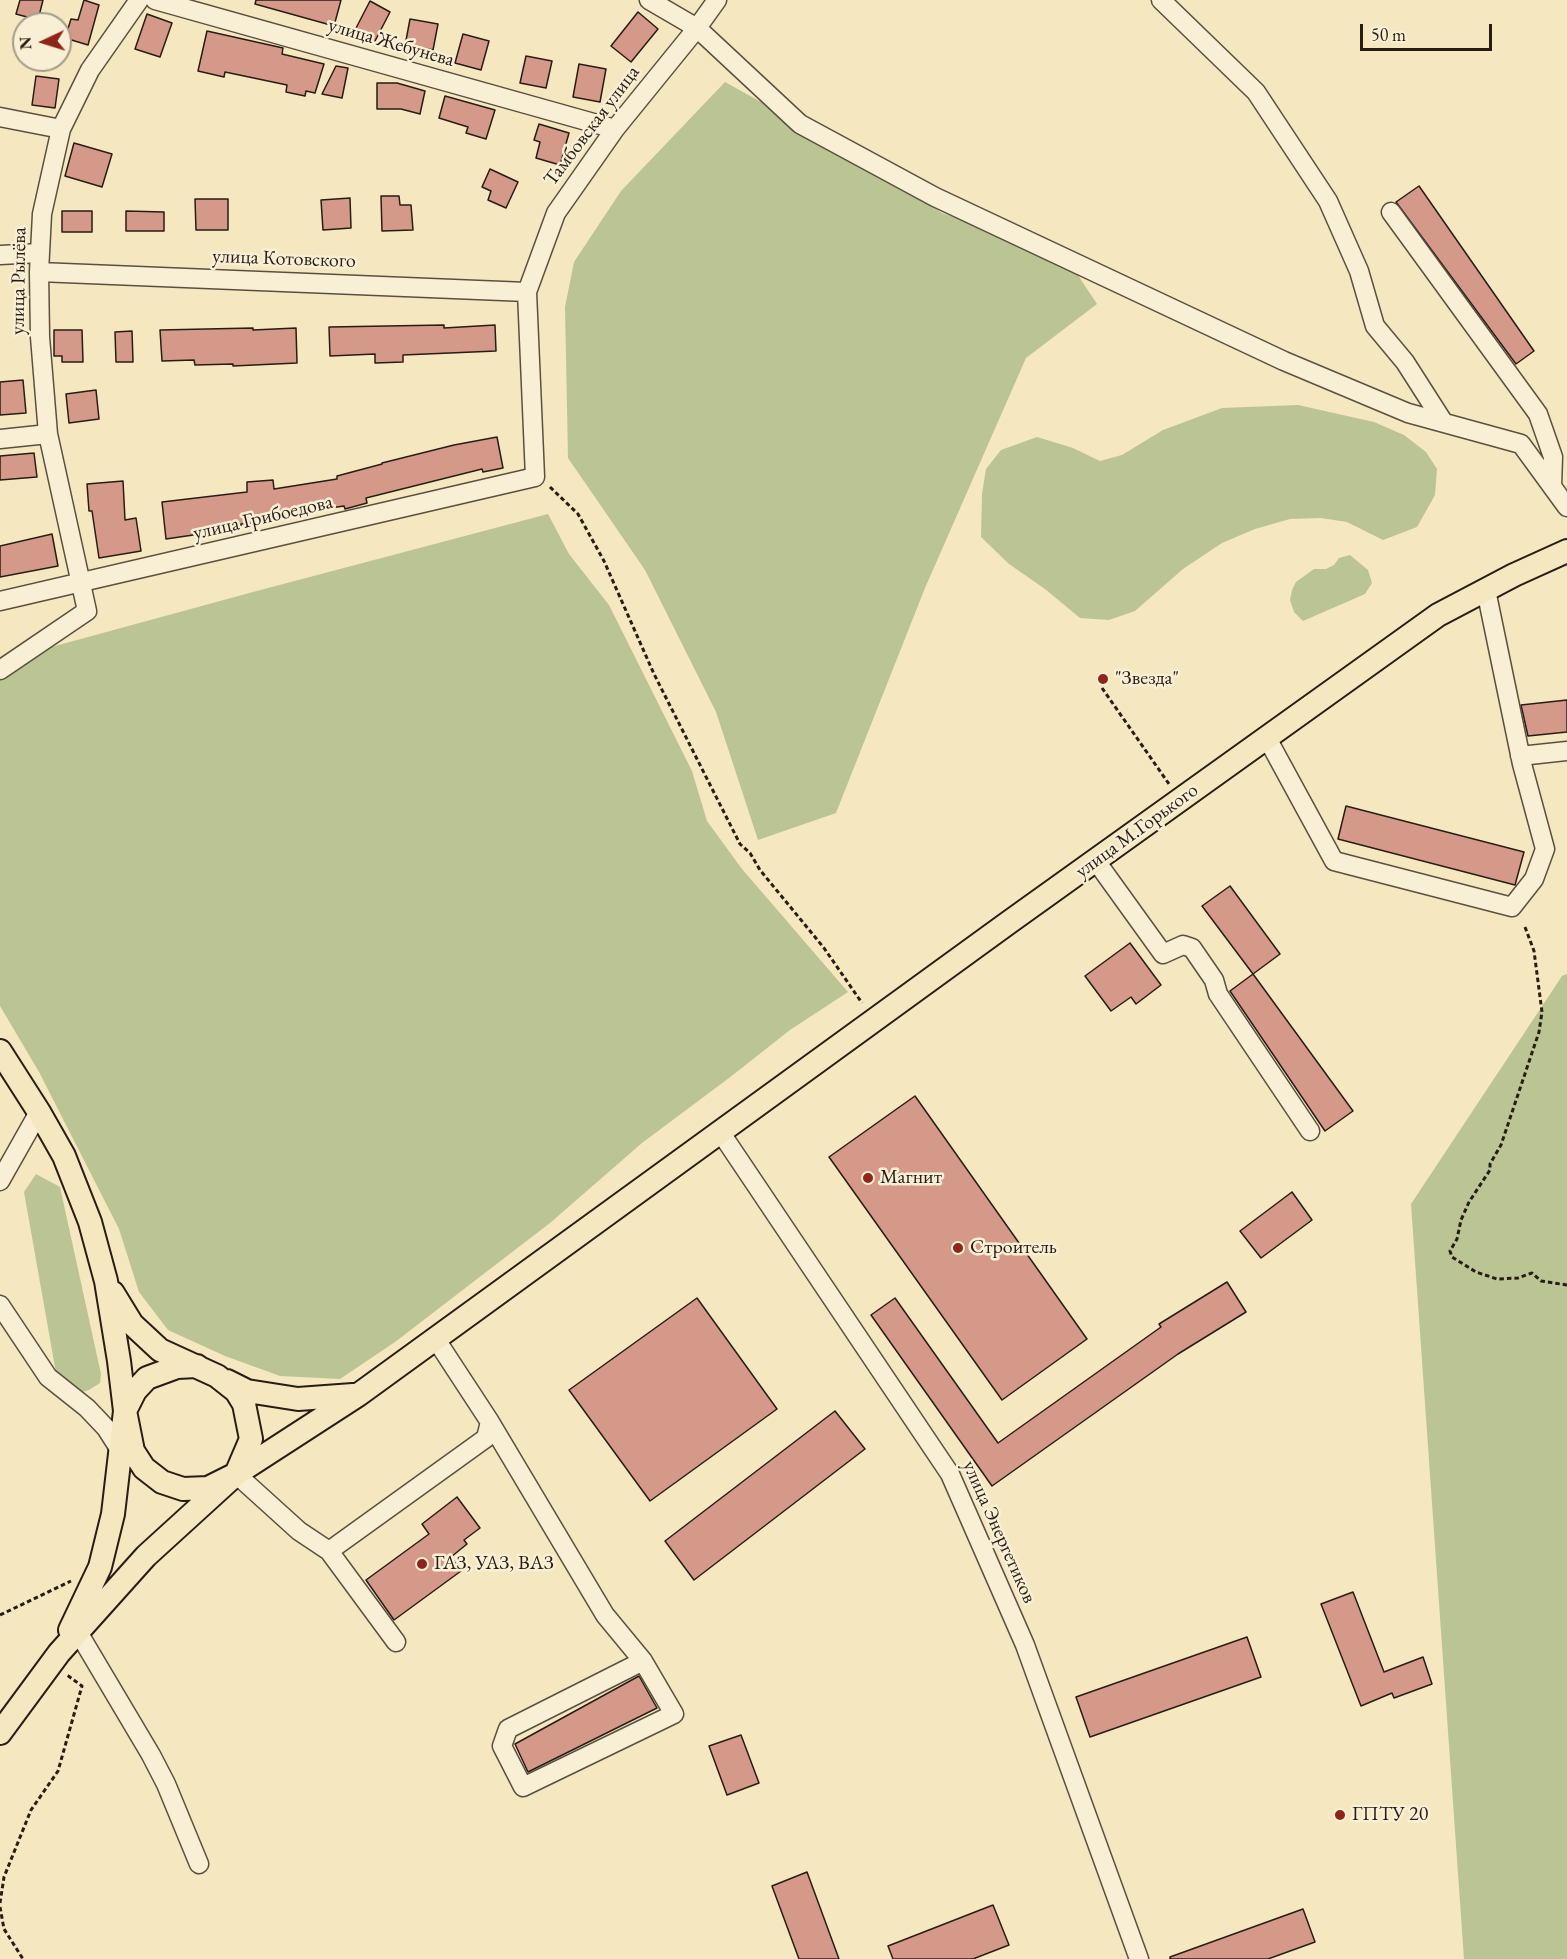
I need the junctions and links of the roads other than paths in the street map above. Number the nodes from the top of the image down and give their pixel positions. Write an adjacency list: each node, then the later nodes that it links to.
1 (139, 0): 8 (street, улица Рылёва)
2 (154, 0): 9 (street, улица Жебунева)
3 (649, 0): 6 (street)
4 (717, 0): 6 (street, Тамбовская улица)
5 (1161, 0): 14 (street)
6 (697, 28): 9 (street, Тамбовская улица); 14 (street)
7 (0, 117): 8 (street)
8 (61, 129): 12 (street, улица Рылёва)
9 (615, 129): 13 (street, Тамбовская улица)
10 (1391, 212): 17 (street)
11 (0, 255): 12 (street, улица Котовского)
12 (39, 262): 13 (street, улица Котовского); 15 (street, улица Рылёва)
13 (527, 292): 20 (street, улица Грибоедова)
14 (1444, 423): 17 (street)
15 (48, 434): 16 (street); 20 (street, улица Рылёва)
16 (0, 439)
17 (1552, 486): 18 (street)
18 (1567, 507)
19 (1567, 551): 21 (main road, улица М.Горького)
20 (82, 584): 22 (street, улица Грибоедова); 23 (street, улица Рылёва)
21 (1486, 590): 24 (main road, улица М.Горького); 26 (street)
22 (0, 602)
23 (0, 670)
24 (1267, 738): 26 (street); 27 (main road, улица М.Горького)
25 (1567, 751): 26 (street)
26 (1520, 756)
27 (1096, 861): 30 (street); 31 (main road, улица М.Горького)
28 (0, 1051): 29 (main road)
29 (39, 1112): 32 (street); 33 (main road)
30 (1310, 1131)
31 (722, 1133): 35 (main road, улица М.Горького); 49 (street, улица Энергетиков)
32 (0, 1181)
33 (106, 1281): 36 (main road); 38 (main road)
34 (0, 1305): 40 (street)
35 (435, 1338): 37 (main road, улица М.Горького); 39 (street)
36 (207, 1371): 37 (main road); 38 (main road); 41 (main road)
37 (358, 1395): 41 (main road, улица М.Горького)
38 (124, 1411): 40 (main road); 41 (main road)
39 (490, 1422): 42 (street); 46 (street)
40 (120, 1450): 45 (main road)
41 (236, 1474): 42 (street); 43 (main road)
42 (328, 1551): 44 (street)
43 (78, 1632): 45 (main road); 48 (street)
44 (396, 1642)
45 (55, 1658): 47 (main road)
46 (643, 1661): 46 (street)
47 (0, 1733)
48 (200, 1864)
49 (1138, 1959)

